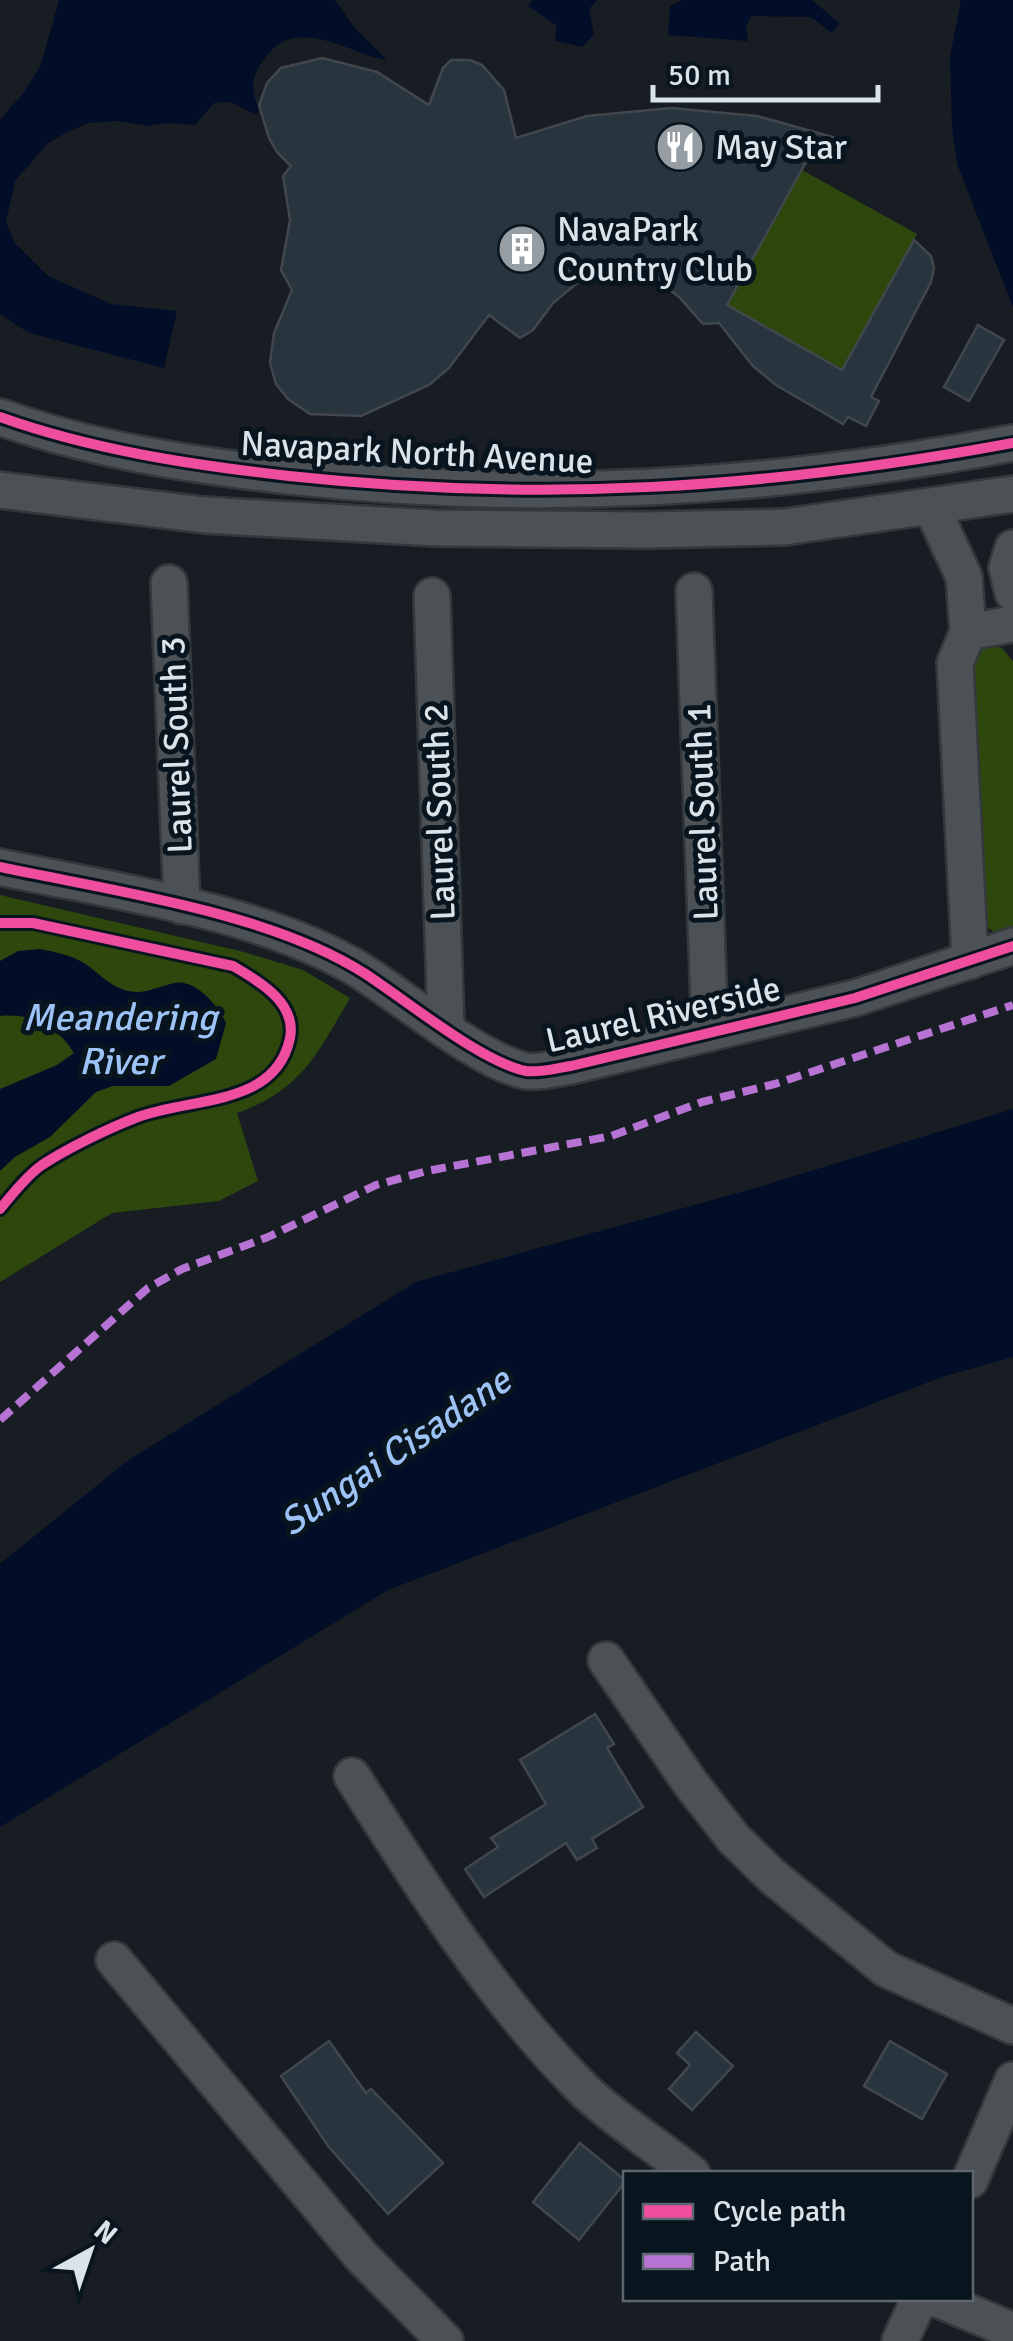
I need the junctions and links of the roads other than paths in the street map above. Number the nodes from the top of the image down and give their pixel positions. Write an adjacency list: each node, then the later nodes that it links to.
1 (0, 417): 4 (street, Navapark North Avenue)
2 (1013, 444): 4 (street, Navapark North Avenue)
3 (0, 490): 7 (street, Navapark North Avenue)
4 (646, 490): 7 (street)
5 (1013, 494): 6 (street, Navapark North Avenue)
6 (932, 508): 7 (street, Navapark North Avenue); 14 (street)
7 (646, 530)
8 (1013, 548): 11 (street)
9 (169, 583): 16 (street, Laurel South 3)
10 (694, 591): 20 (street, Laurel South 1)
11 (1013, 593)
12 (432, 596): 19 (street, Laurel South 2)
13 (1013, 624): 14 (street)
14 (968, 632): 18 (street)
15 (0, 867): 16 (street, Laurel Riverside)
16 (182, 906): 19 (street, Laurel Riverside)
17 (1013, 946): 18 (street, Laurel Riverside)
18 (970, 961): 20 (street, Laurel Riverside)
19 (446, 1028): 20 (street, Laurel Riverside)
20 (710, 1033)
21 (606, 1660): 24 (street)
22 (352, 1776): 26 (street)
23 (114, 1960): 31 (street)
24 (1013, 2026)
25 (1013, 2080): 27 (street)
26 (688, 2171)
27 (973, 2173)
28 (919, 2301): 32 (street)
29 (942, 2301): 30 (street)
30 (1013, 2331)
31 (444, 2341)
32 (900, 2341)

